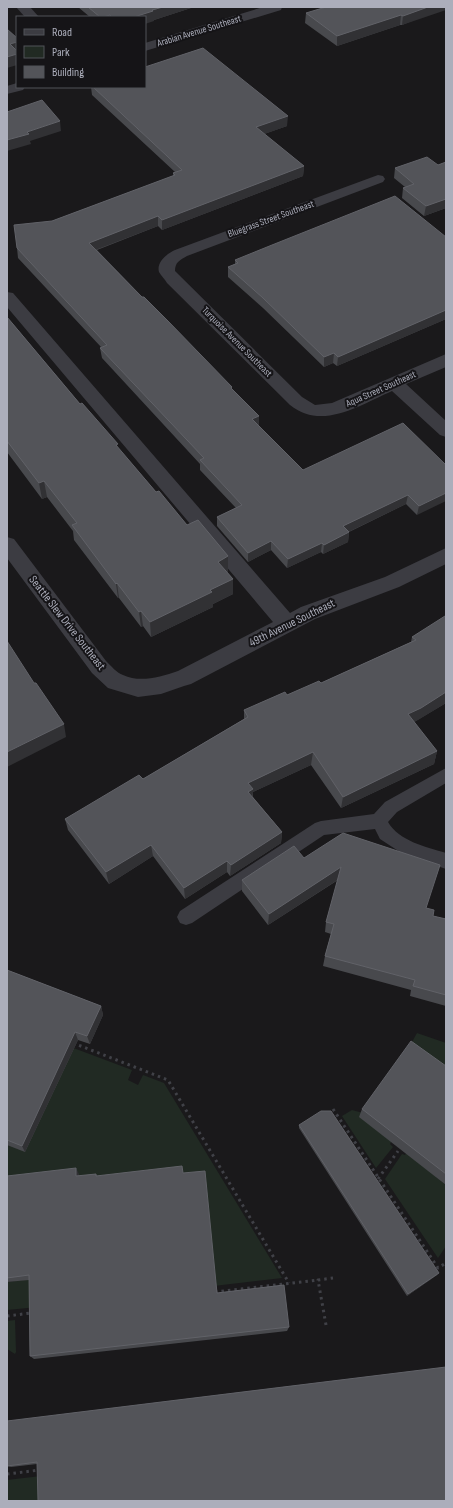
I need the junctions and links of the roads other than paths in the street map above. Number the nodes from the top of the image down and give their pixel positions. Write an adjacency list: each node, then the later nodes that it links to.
1 (22, 7): 3 (street)
2 (276, 7): 4 (street, Arabian Avenue Southeast)
3 (32, 16)
4 (146, 47)
5 (378, 179): 6 (street, Bluegrass Street Southeast)
6 (167, 265): 10 (street, Turquoise Avenue Southeast)
7 (7, 297): 14 (street)
8 (446, 360): 9 (street, Aqua Street Southeast)
9 (394, 383): 10 (street, Aqua Street Southeast); 11 (street)
10 (314, 411)
11 (446, 431)
12 (7, 544): 15 (street, Seattle Slew Drive Southeast)
13 (446, 555): 14 (street, 49th Avenue Southeast)
14 (287, 624): 15 (street, 49th Avenue Southeast)
15 (138, 688)
16 (446, 775): 17 (lane)
17 (379, 821): 18 (lane); 19 (lane)
18 (446, 861)
19 (186, 917)

